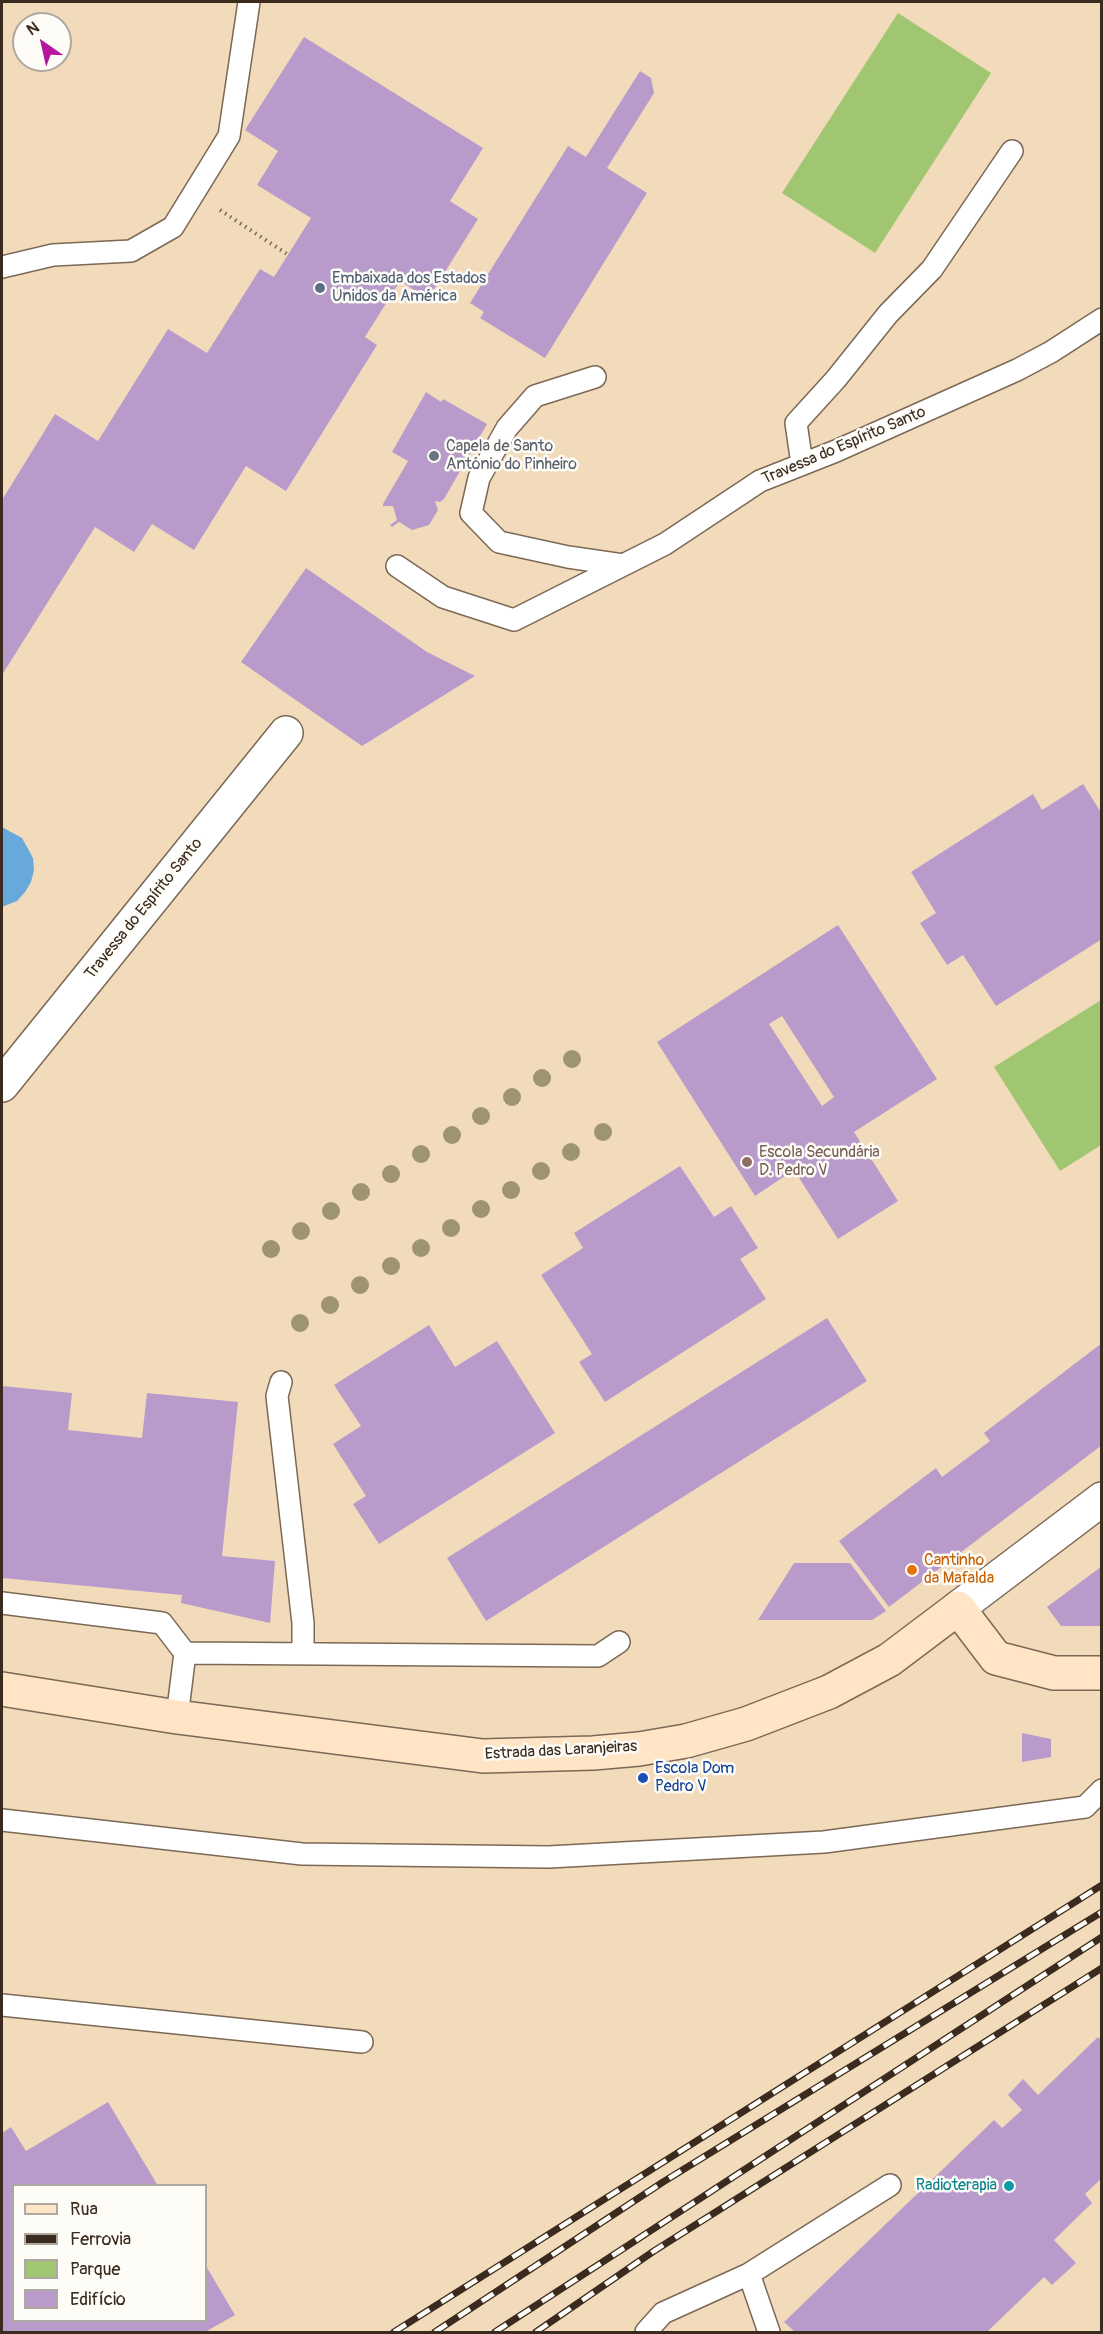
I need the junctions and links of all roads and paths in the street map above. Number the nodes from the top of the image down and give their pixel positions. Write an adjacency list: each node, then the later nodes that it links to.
1 (249, 2): 5 (lane)
2 (1012, 151): 8 (lane)
3 (222, 212): 4 (path)
4 (287, 254)
5 (2, 267)
6 (1101, 319): 8 (lane, Travessa do Espírito Santo)
7 (595, 378): 10 (lane)
8 (802, 465): 10 (lane, Travessa do Espírito Santo)
9 (397, 566): 10 (lane, Travessa do Espírito Santo)
10 (625, 566)
11 (286, 733): 12 (street, Travessa do Espírito Santo)
12 (2, 1085)
13 (281, 1382): 19 (lane)
14 (1101, 1499): 16 (street)
15 (2, 1603): 18 (lane)
16 (958, 1608): 20 (main road); 22 (main road, Estrada das Laranjeiras)
17 (619, 1642): 19 (lane)
18 (186, 1653): 19 (lane); 22 (lane)
19 (303, 1654)
20 (1101, 1673)
21 (2, 1689): 22 (main road, Estrada das Laranjeiras)
22 (177, 1717)
23 (1101, 1790): 24 (lane)
24 (2, 1820)
25 (2, 2006): 26 (lane)
26 (362, 2042)
27 (890, 2185): 28 (lane)
28 (749, 2274): 29 (lane); 30 (lane)
29 (646, 2332)
30 (769, 2332)

